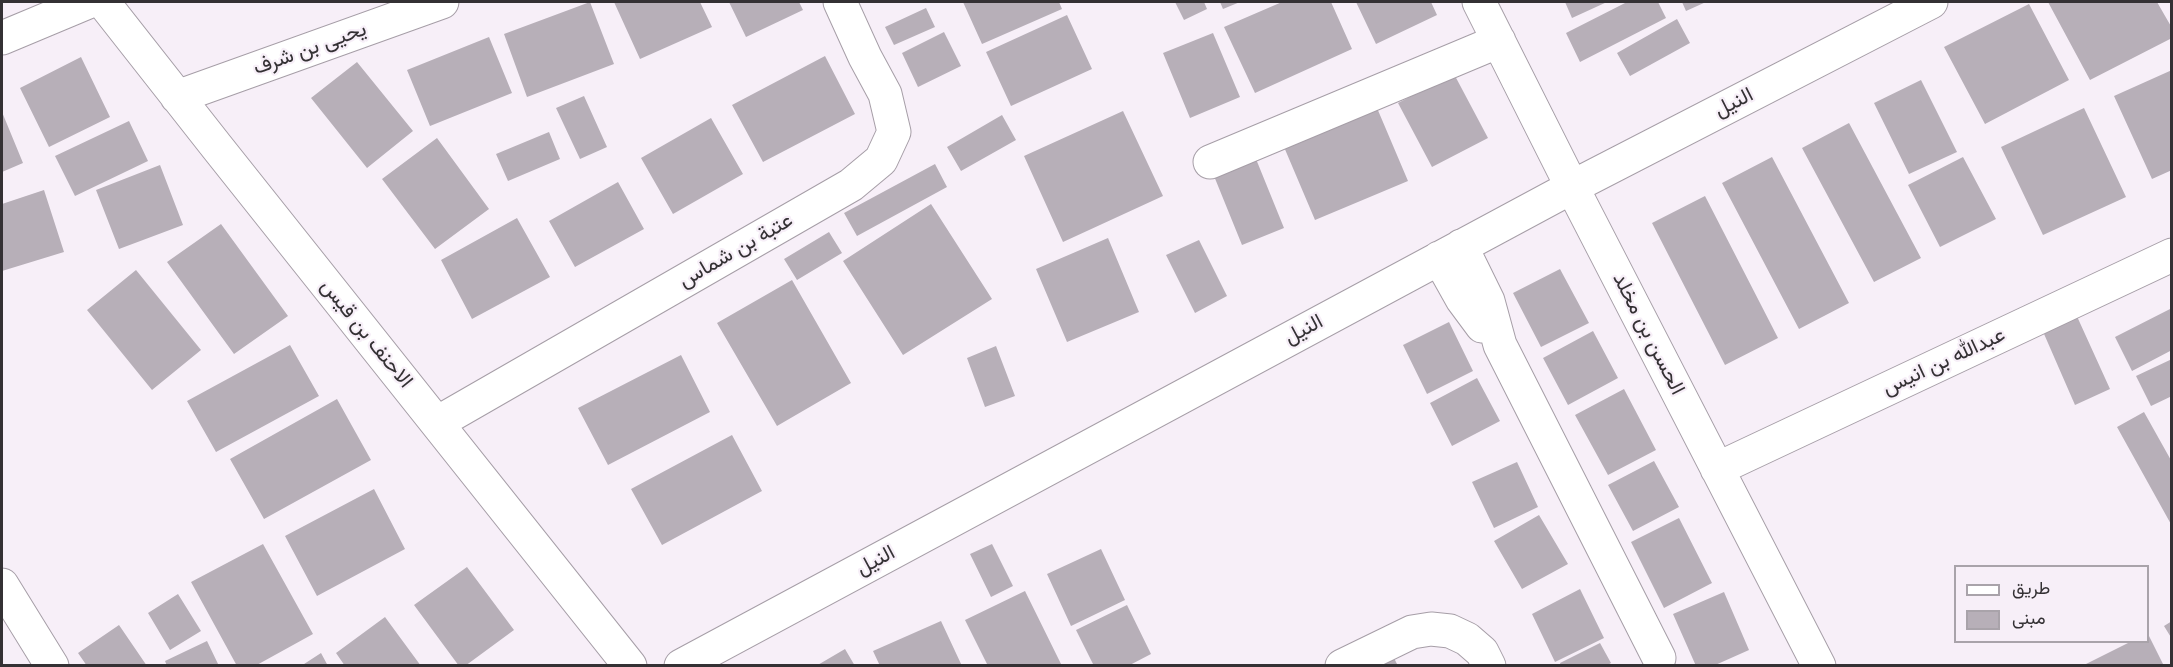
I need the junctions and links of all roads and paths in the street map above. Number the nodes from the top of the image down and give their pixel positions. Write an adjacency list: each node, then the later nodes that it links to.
1 (88, 2): 7 (street)
2 (103, 2): 9 (street, الاحنف بن قيس)
3 (442, 2): 9 (street, يحيى بن شرف)
4 (840, 2): 14 (street, عتبة بن شماس)
5 (1479, 2): 8 (street, الحسن بن مخلد)
6 (1931, 2): 11 (street, النيل)
7 (2, 38)
8 (1499, 41): 10 (street); 11 (street, الحسن بن مخلد)
9 (177, 97): 14 (street, الاحنف بن قيس)
10 (1210, 162)
11 (1572, 187): 12 (street, النيل); 15 (street, الحسن بن مخلد)
12 (1450, 252): 17 (street); 20 (street, النيل)
13 (2172, 255): 15 (street, عبدالله بن انيس)
14 (437, 423): 18 (street, الاحنف بن قيس)
15 (1718, 469): 23 (street, الحسن بن مخلد)
16 (2, 585): 19 (street)
17 (1659, 658)
18 (629, 665)
19 (52, 666)
20 (681, 666)
21 (1342, 666): 22 (street)
22 (1489, 666)
23 (1819, 666)

